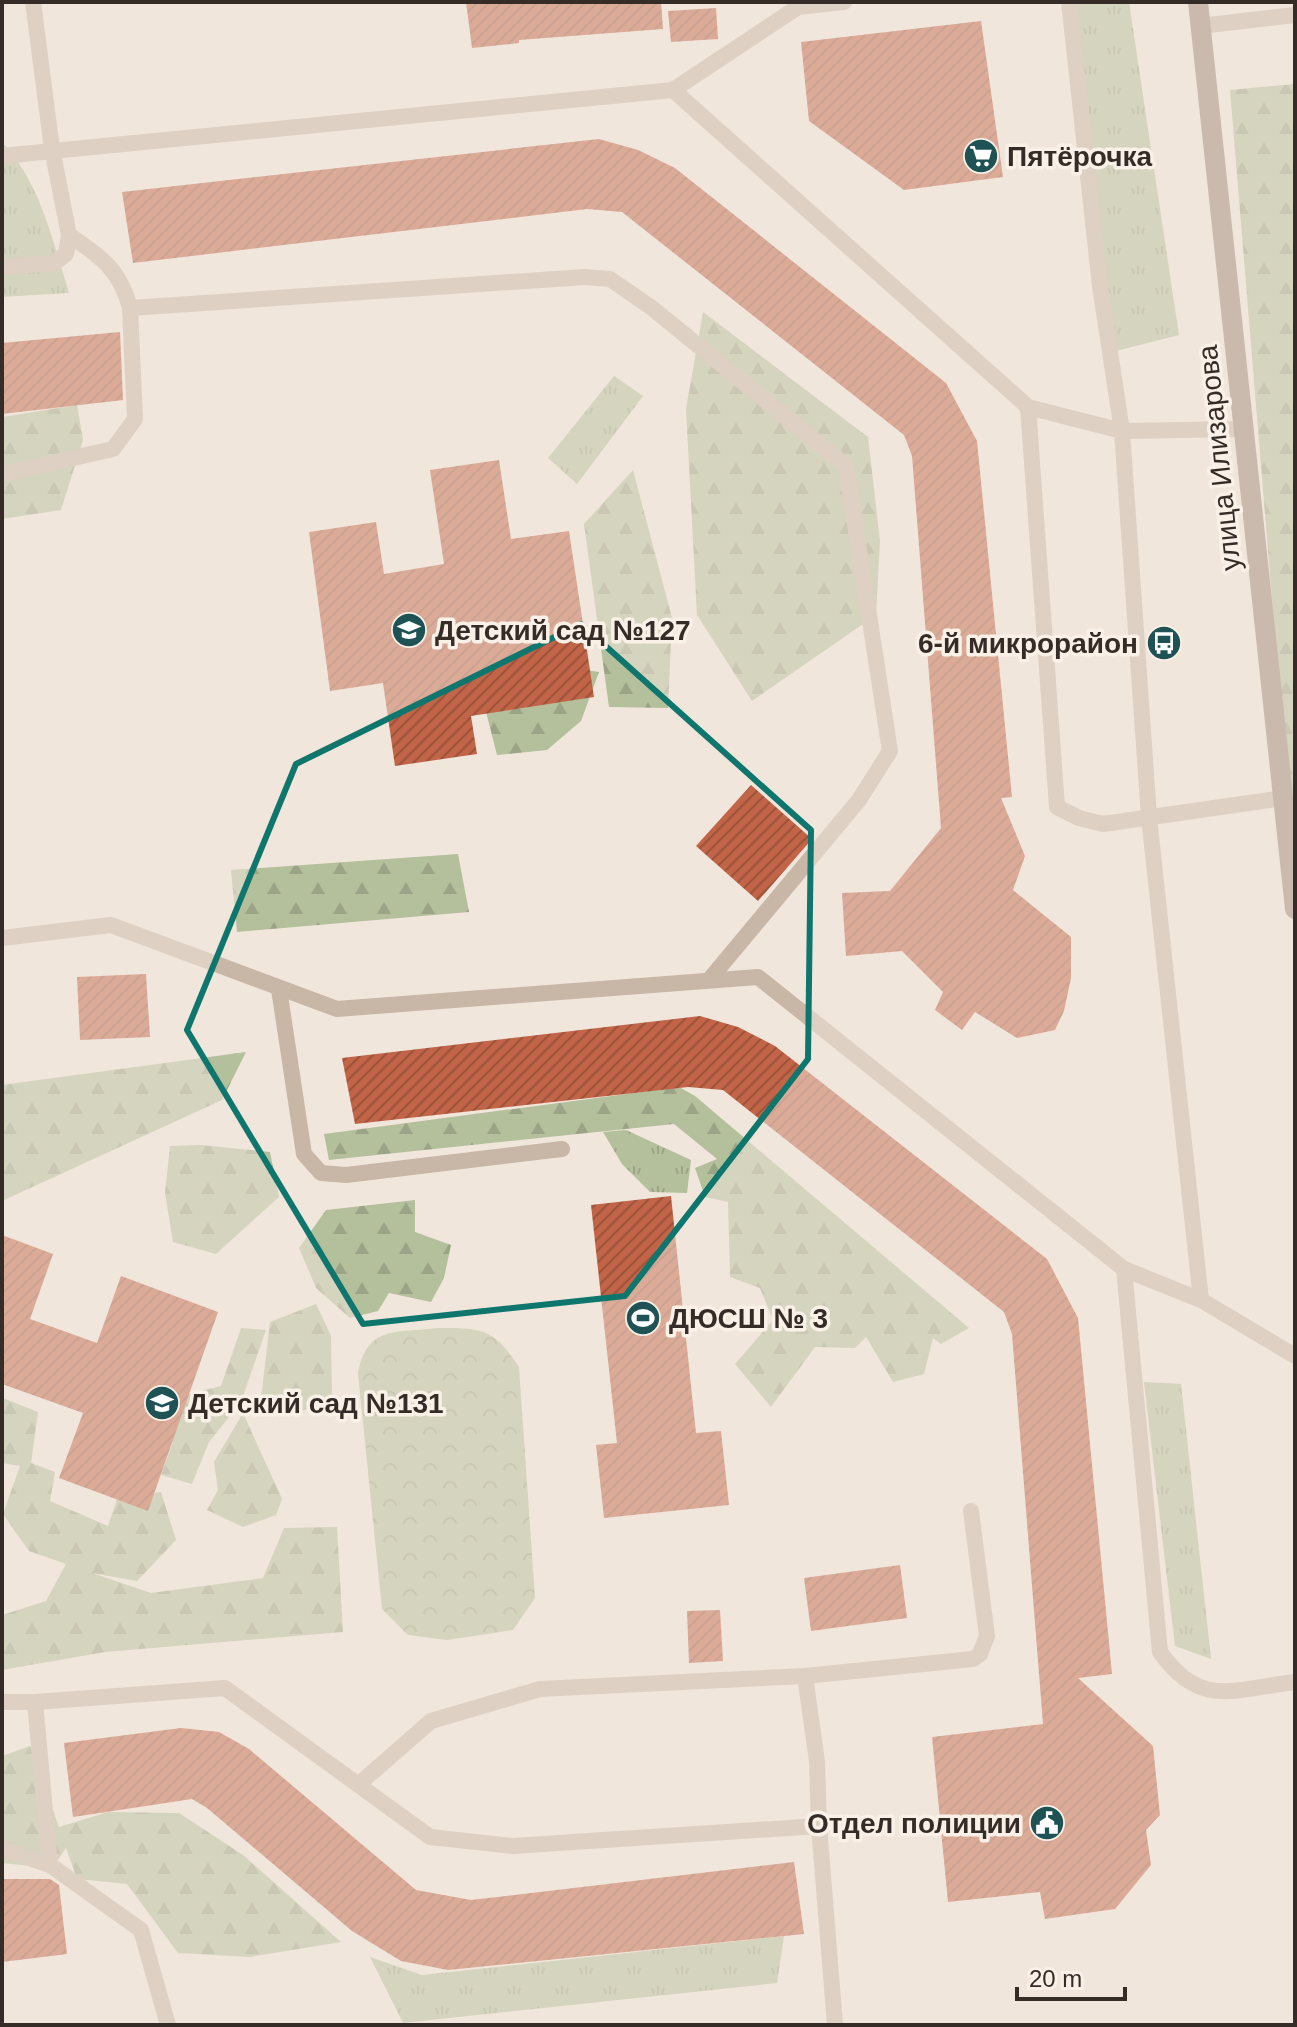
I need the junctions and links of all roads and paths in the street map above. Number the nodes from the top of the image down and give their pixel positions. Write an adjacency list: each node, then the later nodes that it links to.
1 (33, 2): 9 (lane)
2 (844, 2): 5 (lane)
3 (1069, 2): 16 (lane)
4 (1198, 2): 7 (street, улица Илизарова)
5 (798, 5): 8 (lane)
6 (1295, 15): 7 (lane)
7 (1200, 26): 15 (street, улица Илизарова)
8 (673, 90): 9 (lane); 14 (lane)
9 (52, 149): 10 (lane); 11 (lane)
10 (2, 156)
11 (69, 235): 12 (lane); 13 (lane)
12 (2, 267)
13 (130, 308): 17 (lane); 22 (lane)
14 (1028, 407): 16 (lane); 19 (lane)
15 (1244, 429): 16 (lane); 18 (street, улица Илизарова)
16 (1122, 431): 19 (lane)
17 (2, 474)
18 (1283, 798): 19 (lane); 20 (street, улица Илизарова)
19 (1149, 817): 26 (lane)
20 (1295, 909)
21 (2, 938): 23 (lane)
22 (709, 980): 23 (lane); 25 (lane)
23 (279, 989): 24 (lane)
24 (562, 1149)
25 (1124, 1269): 26 (lane); 30 (lane)
26 (1201, 1300): 27 (lane)
27 (1295, 1356)
28 (971, 1511): 29 (lane)
29 (805, 1676): 33 (lane); 34 (lane)
30 (1295, 1682)
31 (2, 1702): 32 (lane)
32 (35, 1702): 33 (lane); 36 (lane)
33 (359, 1784): 34 (lane)
34 (819, 1826): 38 (lane)
35 (2, 1849): 36 (lane)
36 (50, 1865): 37 (lane)
37 (168, 2025)
38 (835, 2025)

